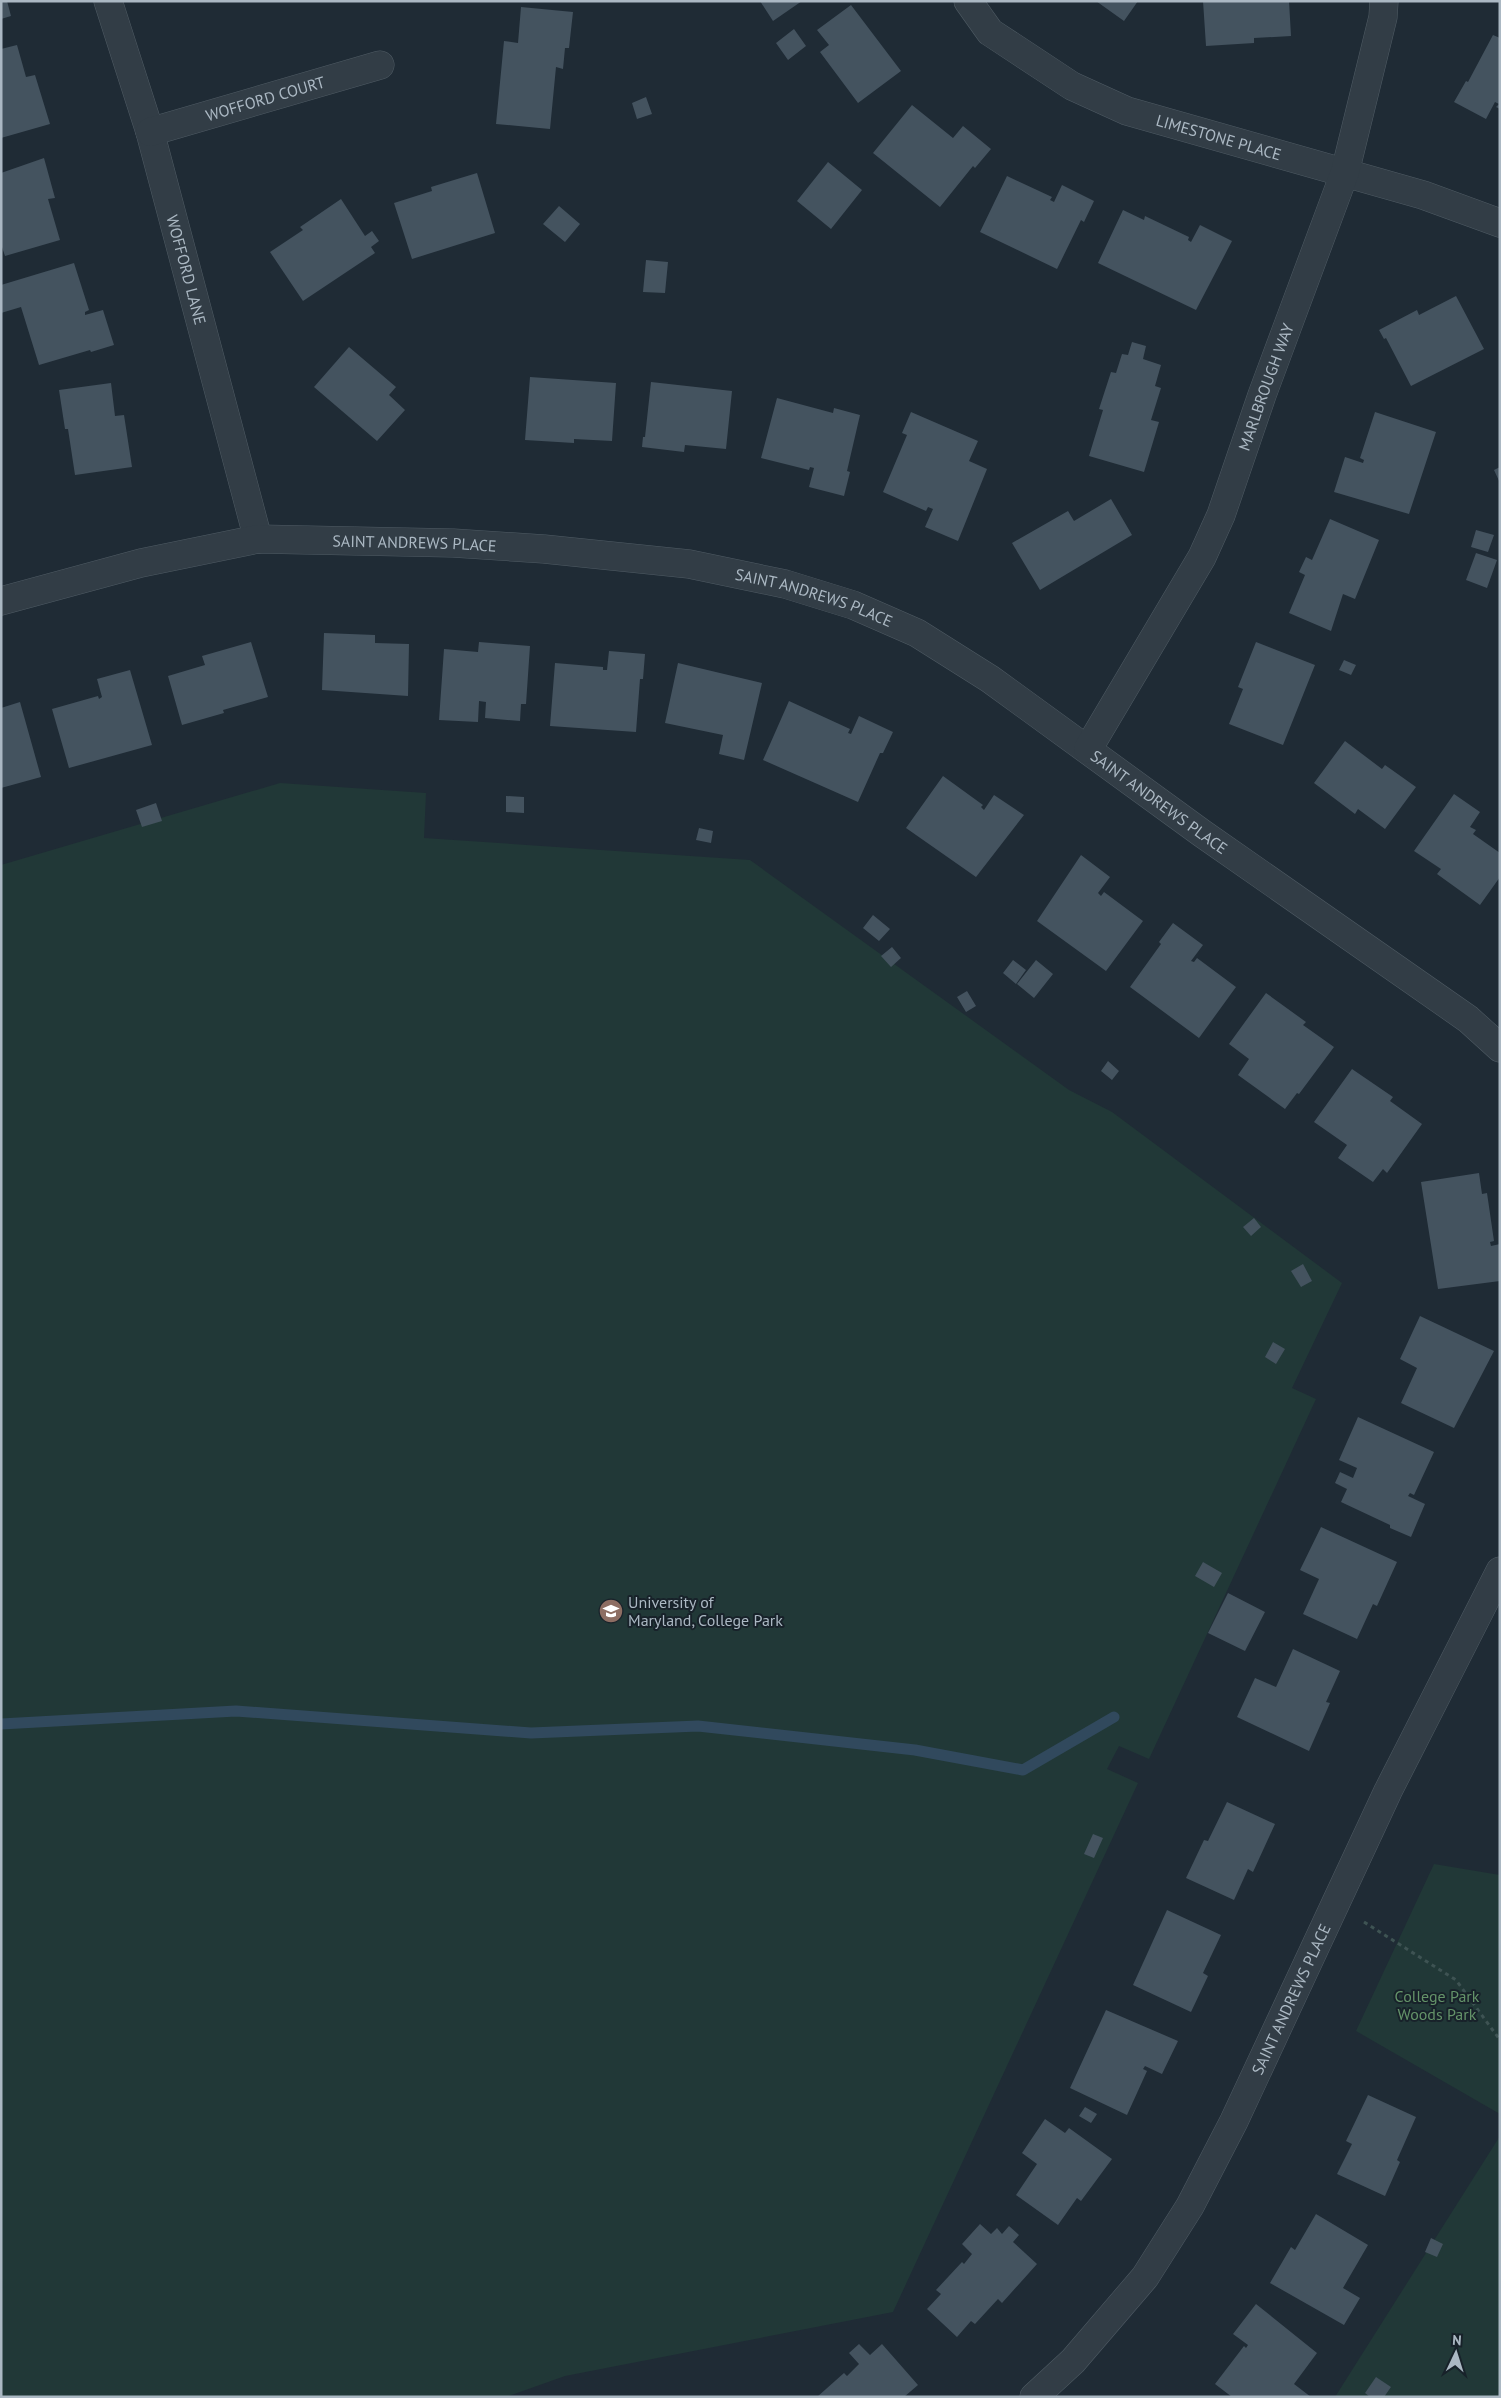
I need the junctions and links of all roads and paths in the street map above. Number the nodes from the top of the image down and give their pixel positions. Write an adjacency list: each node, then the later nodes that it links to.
1 (108, 1): 5 (street, WOFFORD LANE)
2 (968, 1): 6 (street, LIMESTONE PLACE)
3 (1384, 1): 6 (street, MARLBROUGH WAY)
4 (380, 65): 5 (street, WOFFORD COURT)
5 (150, 132): 8 (street, WOFFORD LANE)
6 (1345, 172): 7 (street, LIMESTONE PLACE); 10 (street, MARLBROUGH WAY)
7 (1500, 223)
8 (258, 539): 9 (street, SAINT ANDREWS PLACE); 10 (street, SAINT ANDREWS PLACE)
9 (1, 601)
10 (1088, 749): 11 (street, SAINT ANDREWS PLACE)
11 (1500, 1048)
12 (1500, 1572): 13 (street, SAINT ANDREWS PLACE)
13 (1336, 1904): 14 (path); 15 (street, SAINT ANDREWS PLACE)
14 (1500, 2040)
15 (1034, 2397)

